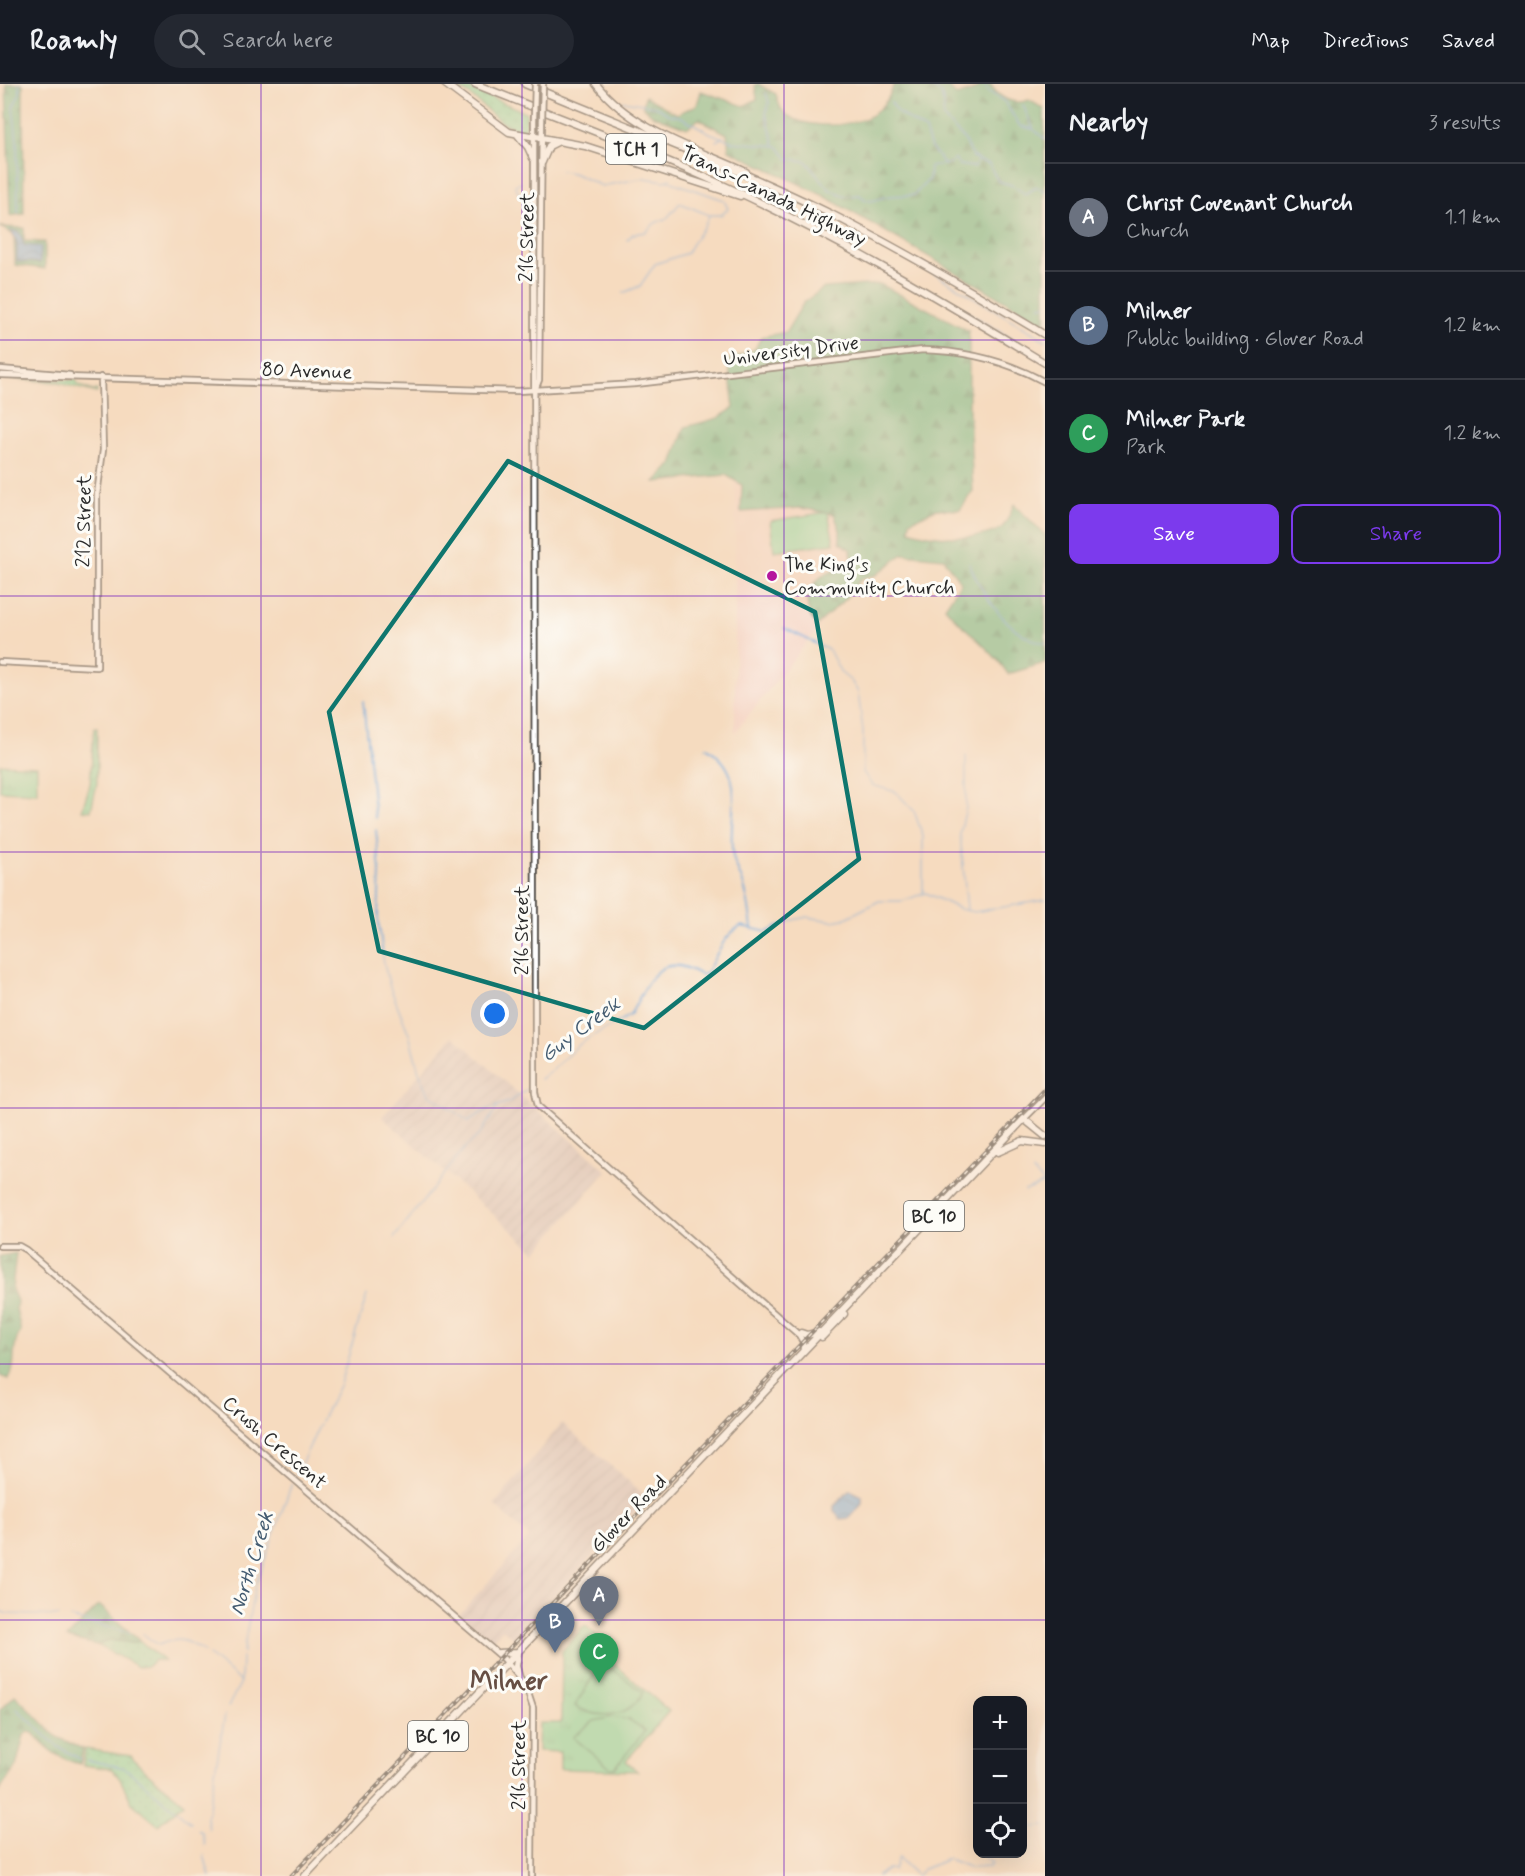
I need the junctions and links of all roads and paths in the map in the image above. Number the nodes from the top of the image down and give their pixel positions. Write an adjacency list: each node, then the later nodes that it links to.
1 (445, 84): 7 (highway)
2 (475, 84): 14 (highway, Trans-Canada Highway / TCH 1)
3 (525, 84): 13 (highway, Trans-Canada Highway / TCH 1)
4 (535, 84): 8 (main road, 216 Street, bridge)
5 (543, 84): 9 (main road, 216 Street, bridge)
6 (596, 84): 13 (highway)
7 (518, 134): 8 (highway); 11 (highway)
8 (533, 136): 9 (highway); 11 (main road, 216 Street)
9 (542, 138): 10 (highway); 12 (main road, 216 Street)
10 (566, 141): 12 (highway); 14 (highway)
11 (533, 158): 22 (main road, 216 Street)
12 (542, 162): 22 (main road, 216 Street)
13 (761, 182): 15 (highway, Trans-Canada Highway / TCH 1)
14 (761, 203): 16 (highway, Trans-Canada Highway / TCH 1)
15 (1045, 335)
16 (1045, 363)
17 (0, 369): 19 (main road, 80 Avenue)
18 (0, 375): 19 (main road, 80 Avenue)
19 (78, 376): 20 (main road, 80 Avenue)
20 (101, 377): 22 (main road, 80 Avenue); 23 (main road, 212 Street)
21 (1045, 382): 22 (main road, University Drive)
22 (535, 390): 31 (main road, 216 Street)
23 (1, 663)
24 (1045, 1098): 25 (main road, Glover Road)
25 (1024, 1119): 26 (highway); 28 (highway, Glover Road / BC 10)
26 (1045, 1136)
27 (1045, 1144): 28 (highway)
28 (990, 1157): 30 (highway, Glover Road / BC 10)
29 (0, 1246): 36 (main road, Crush Crescent)
30 (878, 1275): 32 (highway, Glover Road / BC 10); 34 (highway, Glover Road / BC 10)
31 (772, 1310): 33 (main road); 34 (main road, 216 Street)
32 (831, 1321): 33 (highway); 34 (highway, Glover Road / BC 10)
33 (801, 1333): 34 (main road)
34 (806, 1349): 35 (highway, Glover Road / BC 10)
35 (520, 1650): 36 (highway); 37 (highway, Glover Road / BC 10); 38 (highway)
36 (499, 1653): 37 (main road, Crush Crescent)
37 (508, 1663): 38 (main road, 216 Street); 39 (highway, Glover Road / BC 10)
38 (519, 1677): 40 (main road, 216 Street)
39 (305, 1876)
40 (532, 1876)

